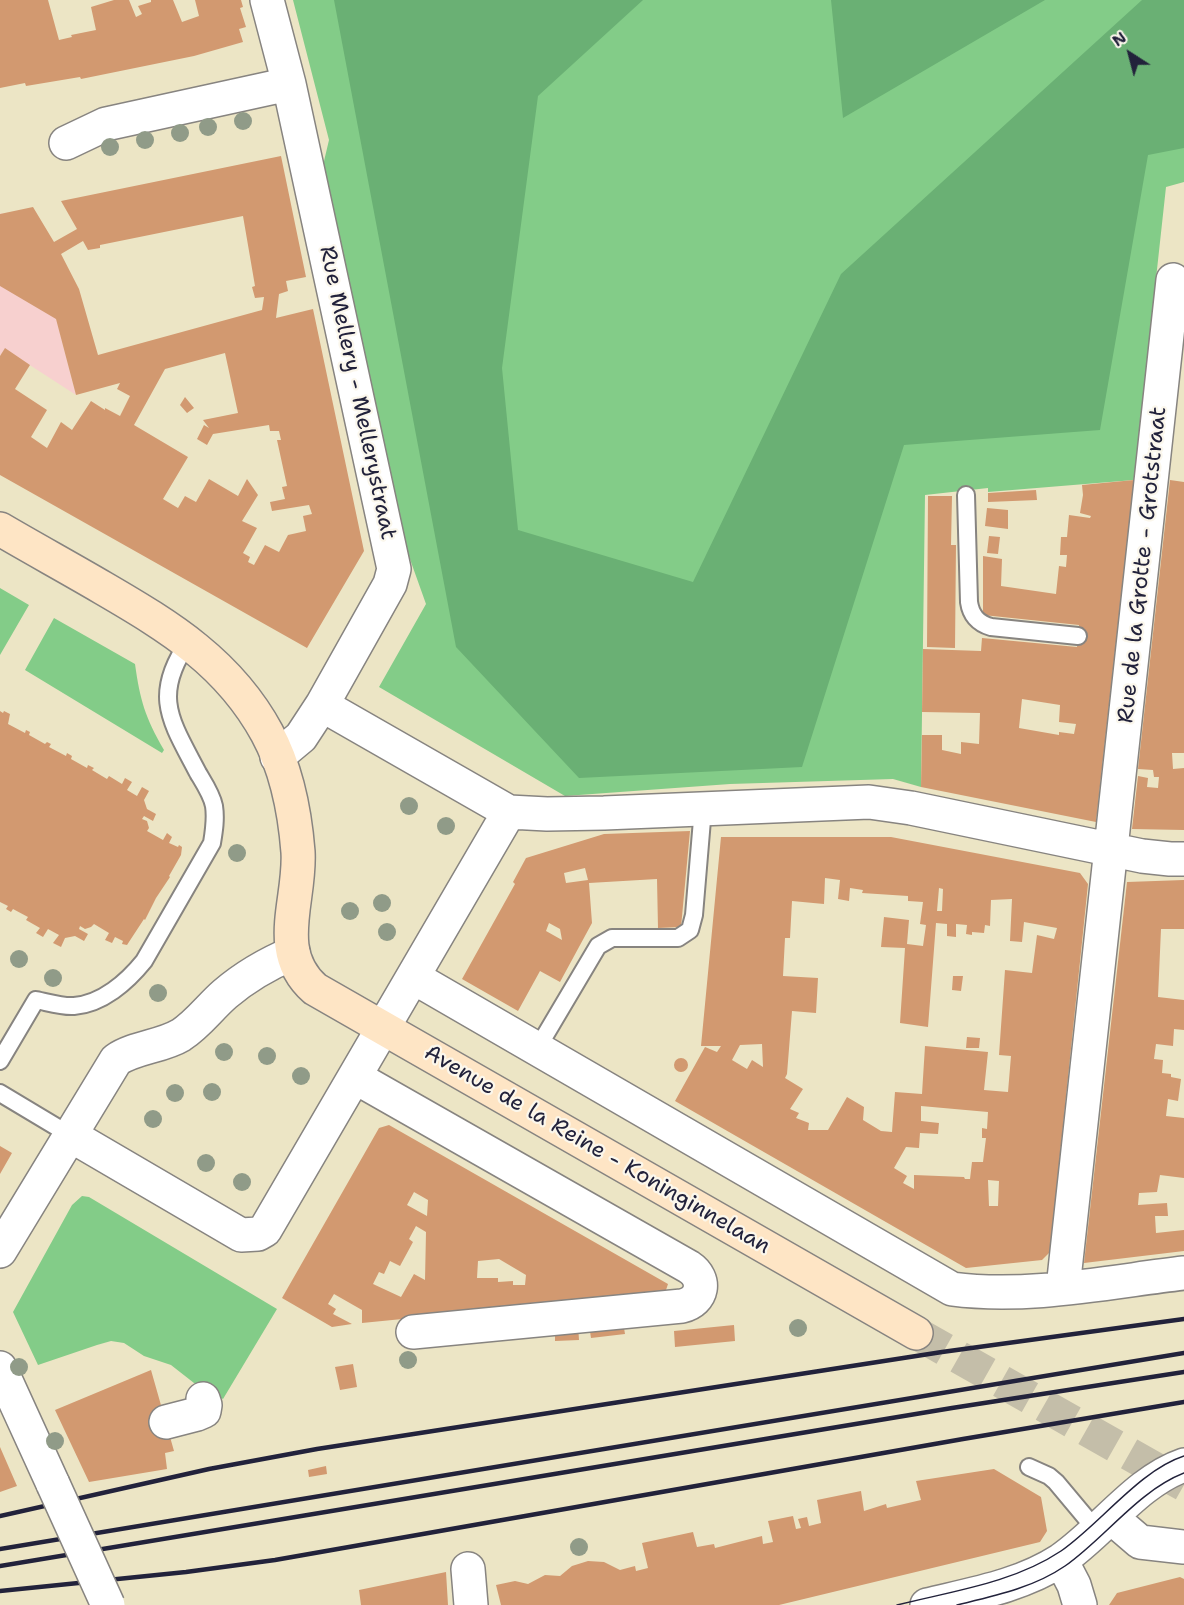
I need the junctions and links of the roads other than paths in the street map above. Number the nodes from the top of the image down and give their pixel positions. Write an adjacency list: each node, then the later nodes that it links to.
1 (267, 0): 2 (street, Rue Mellery - Mellerystraat)
2 (290, 84): 3 (street); 9 (street, Rue Mellery - Mellerystraat)
3 (66, 142)
4 (1173, 280): 13 (street, Rue de la Grotte - Grotstraat)
5 (966, 495): 7 (lane)
6 (0, 529): 8 (main road)
7 (1078, 636)
8 (189, 641): 10 (main road); 19 (lane)
9 (322, 705): 10 (street, Rue Mellery - Mellerystraat); 12 (street)
10 (277, 757): 15 (main road)
11 (703, 808): 12 (street); 13 (street); 18 (lane)
12 (509, 812): 16 (street)
13 (1112, 850): 14 (street); 25 (street, Rue de la Grotte - Grotstraat)
14 (1184, 859)
15 (292, 953): 17 (main road, Avenue de la Reine - Koninginnelaan); 22 (street)
16 (413, 977): 17 (street); 18 (street)
17 (383, 1028): 20 (street); 27 (main road, Avenue de la Reine - Koninginnelaan)
18 (537, 1049): 25 (street)
19 (0, 1061)
20 (355, 1077): 22 (street); 26 (street)
21 (0, 1093): 22 (lane)
22 (70, 1135): 23 (street)
23 (0, 1251)
24 (1184, 1273): 25 (street)
25 (1063, 1288)
26 (413, 1332)
27 (916, 1333)
28 (0, 1368): 37 (street, bridge)
29 (203, 1399): 30 (street)
30 (166, 1422)
31 (1184, 1465): 33 (street)
32 (1029, 1467): 33 (lane)
33 (1104, 1524): 34 (street); 35 (street)
34 (1184, 1547)
35 (1061, 1560): 39 (street); 40 (street)
36 (468, 1569): 38 (street)
37 (108, 1605)
38 (471, 1605)
39 (927, 1605)
40 (1080, 1605)

